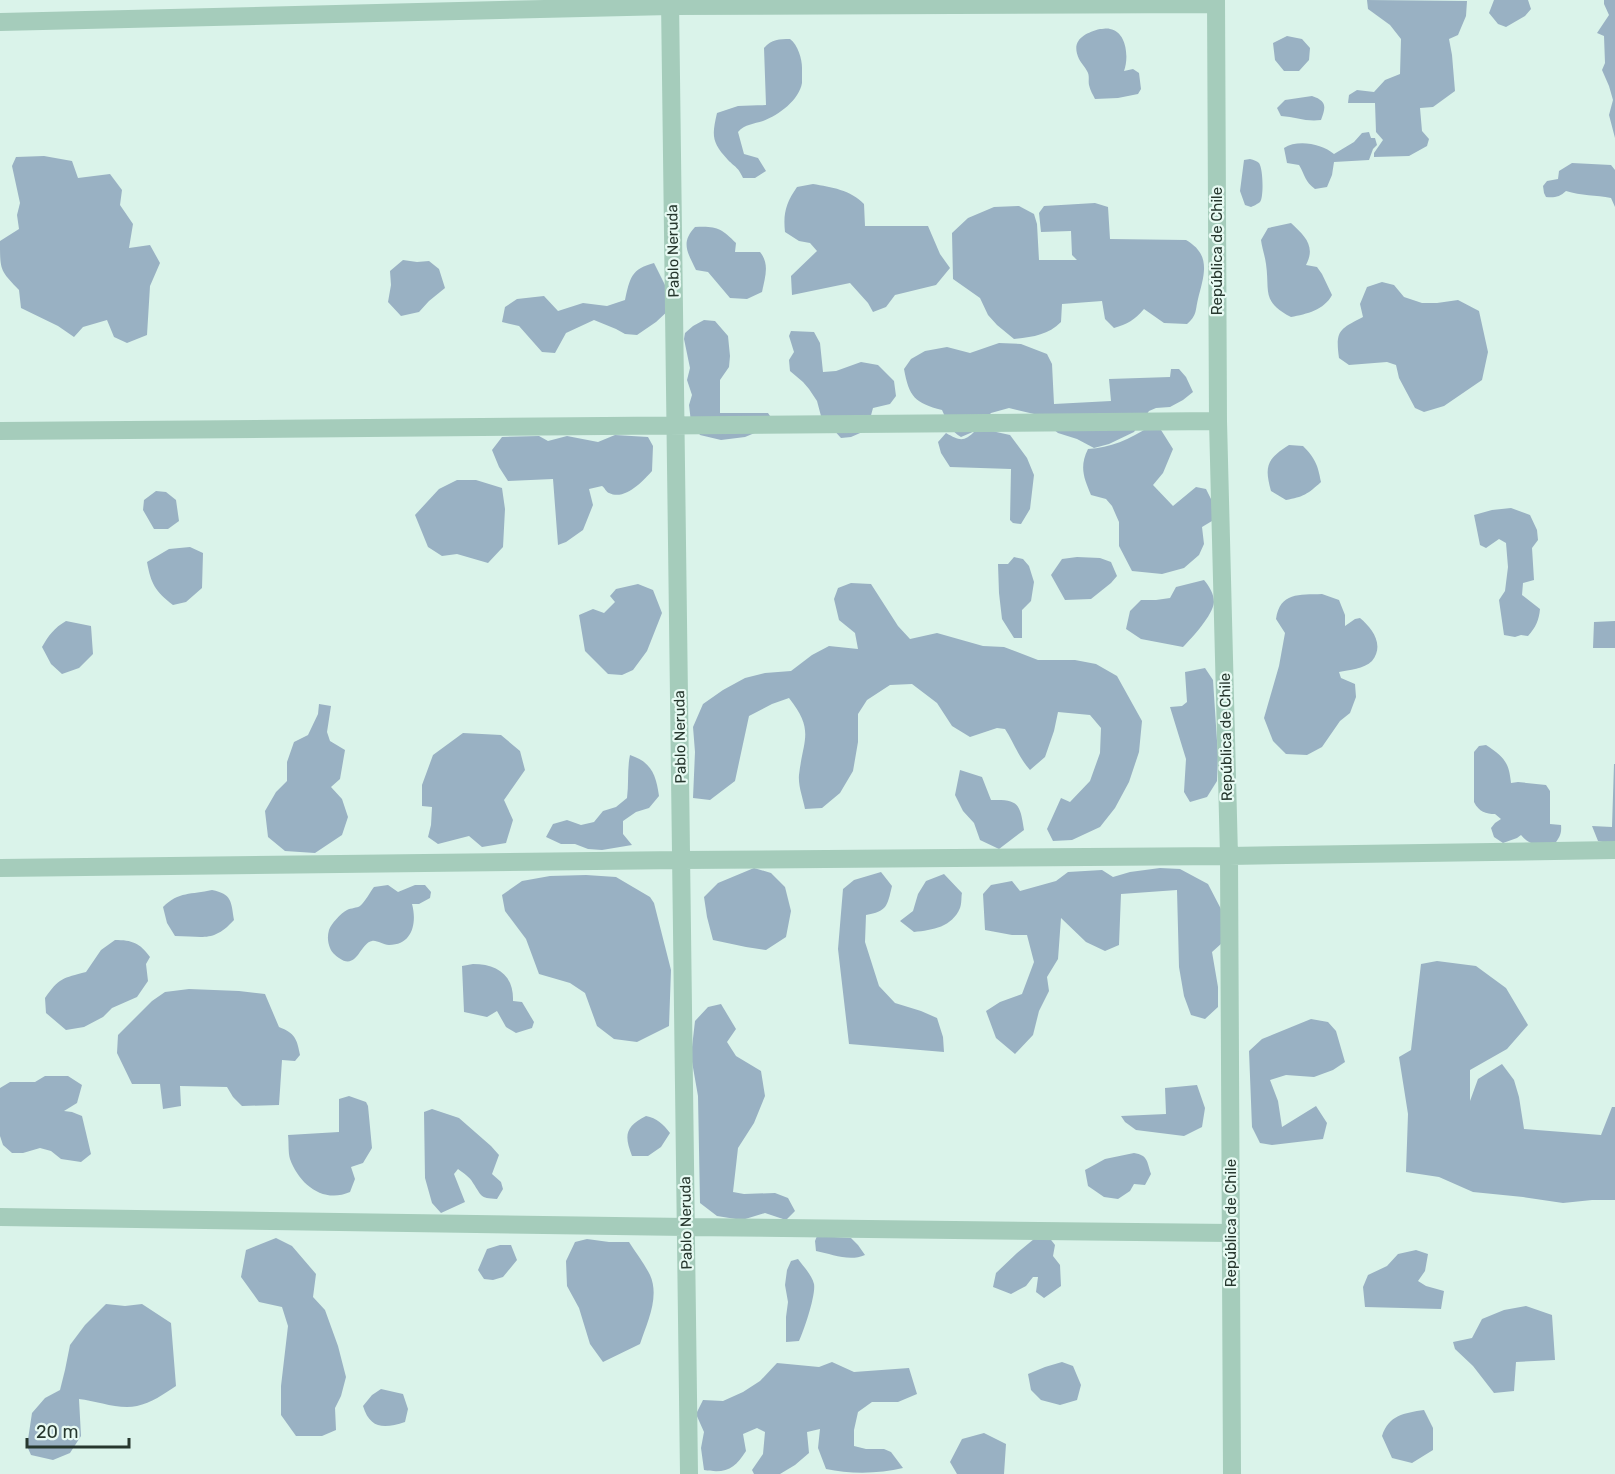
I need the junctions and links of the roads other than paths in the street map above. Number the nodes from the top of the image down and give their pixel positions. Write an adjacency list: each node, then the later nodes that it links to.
1 (1216, 2): 2 (street); 4 (street, República de Chile)
2 (670, 3): 3 (street); 5 (street, Pablo Neruda)
3 (0, 22)
4 (1218, 421): 5 (street); 8 (street, República de Chile)
5 (676, 426): 6 (street); 9 (street, Pablo Neruda)
6 (0, 431)
7 (1615, 850): 8 (street)
8 (1229, 856): 9 (street); 13 (street, República de Chile)
9 (681, 860): 10 (street); 12 (street, Pablo Neruda)
10 (0, 868)
11 (0, 1217): 12 (street)
12 (686, 1227): 13 (street); 14 (street, Pablo Neruda)
13 (1231, 1233): 15 (street, República de Chile)
14 (688, 1474)
15 (1232, 1474)

